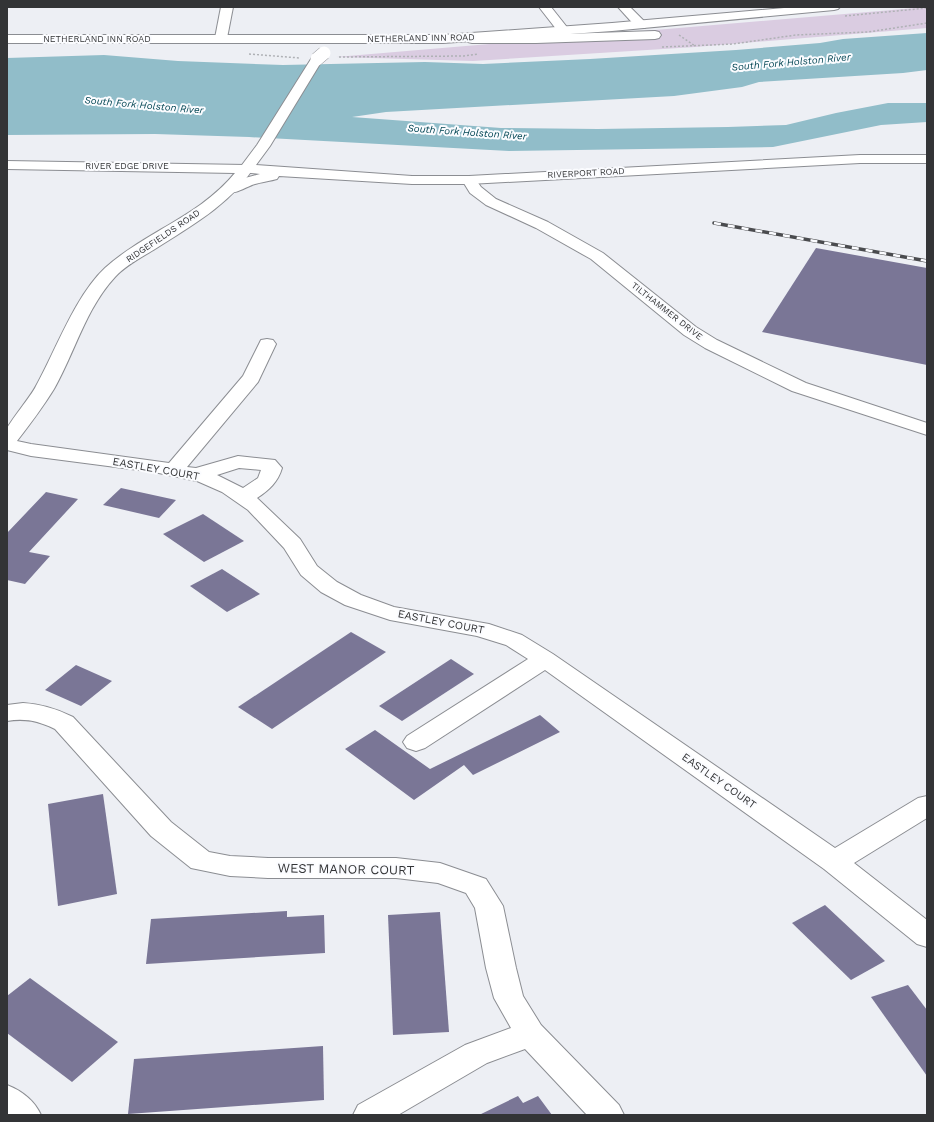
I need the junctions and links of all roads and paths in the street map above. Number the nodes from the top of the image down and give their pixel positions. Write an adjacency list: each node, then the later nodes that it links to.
1 (227, 7): 9 (street)
2 (545, 7): 7 (street)
3 (624, 7): 6 (street)
4 (834, 7): 6 (street, NETHERLAND INN ROAD)
5 (927, 24): 16 (path)
6 (641, 25): 7 (street, NETHERLAND INN ROAD)
7 (564, 31): 14 (street, NETHERLAND INN ROAD)
8 (677, 33): 16 (path)
9 (221, 38): 10 (street, NETHERLAND INN ROAD); 11 (street, NETHERLAND INN ROAD)
10 (285, 38): 12 (street, NETHERLAND INN ROAD); 17 (street)
11 (7, 39)
12 (328, 39): 13 (street, NETHERLAND INN ROAD); 17 (street, RIDGEFIELDS ROAD)
13 (384, 39): 14 (street, NETHERLAND INN ROAD); 17 (street)
14 (443, 39): 15 (street)
15 (655, 41): 16 (path)
16 (695, 47)
17 (319, 54): 18 (street, RIDGEFIELDS ROAD)
18 (263, 146): 21 (street, RIDGEFIELDS ROAD); 22 (street)
19 (927, 159): 23 (street, RIVERPORT ROAD)
20 (7, 165): 21 (street, RIVER EDGE DRIVE)
21 (246, 169): 22 (street, RIVERPORT ROAD); 24 (street, RIDGEFIELDS ROAD)
22 (325, 174): 23 (street, RIVERPORT ROAD); 24 (street)
23 (469, 180): 26 (street, TILTHAMMER DRIVE)
24 (230, 189): 27 (street, RIDGEFIELDS ROAD)
25 (266, 344): 29 (street)
26 (927, 429)
27 (7, 440)
28 (7, 444): 29 (street, EASTLEY COURT)
29 (184, 472): 30 (street, EASTLEY COURT); 30 (street)
30 (243, 497): 31 (street, EASTLEY COURT)
31 (545, 659): 33 (street); 35 (street, EASTLEY COURT)
32 (7, 713): 37 (street, WEST MANOR COURT)
33 (416, 742)
34 (927, 804): 35 (street)
35 (834, 862): 36 (street, EASTLEY COURT)
36 (927, 936)
37 (530, 1034): 40 (street); 41 (street, WEST MANOR COURT)
38 (7, 1099): 39 (street)
39 (25, 1115)
40 (369, 1115)
41 (608, 1115)

